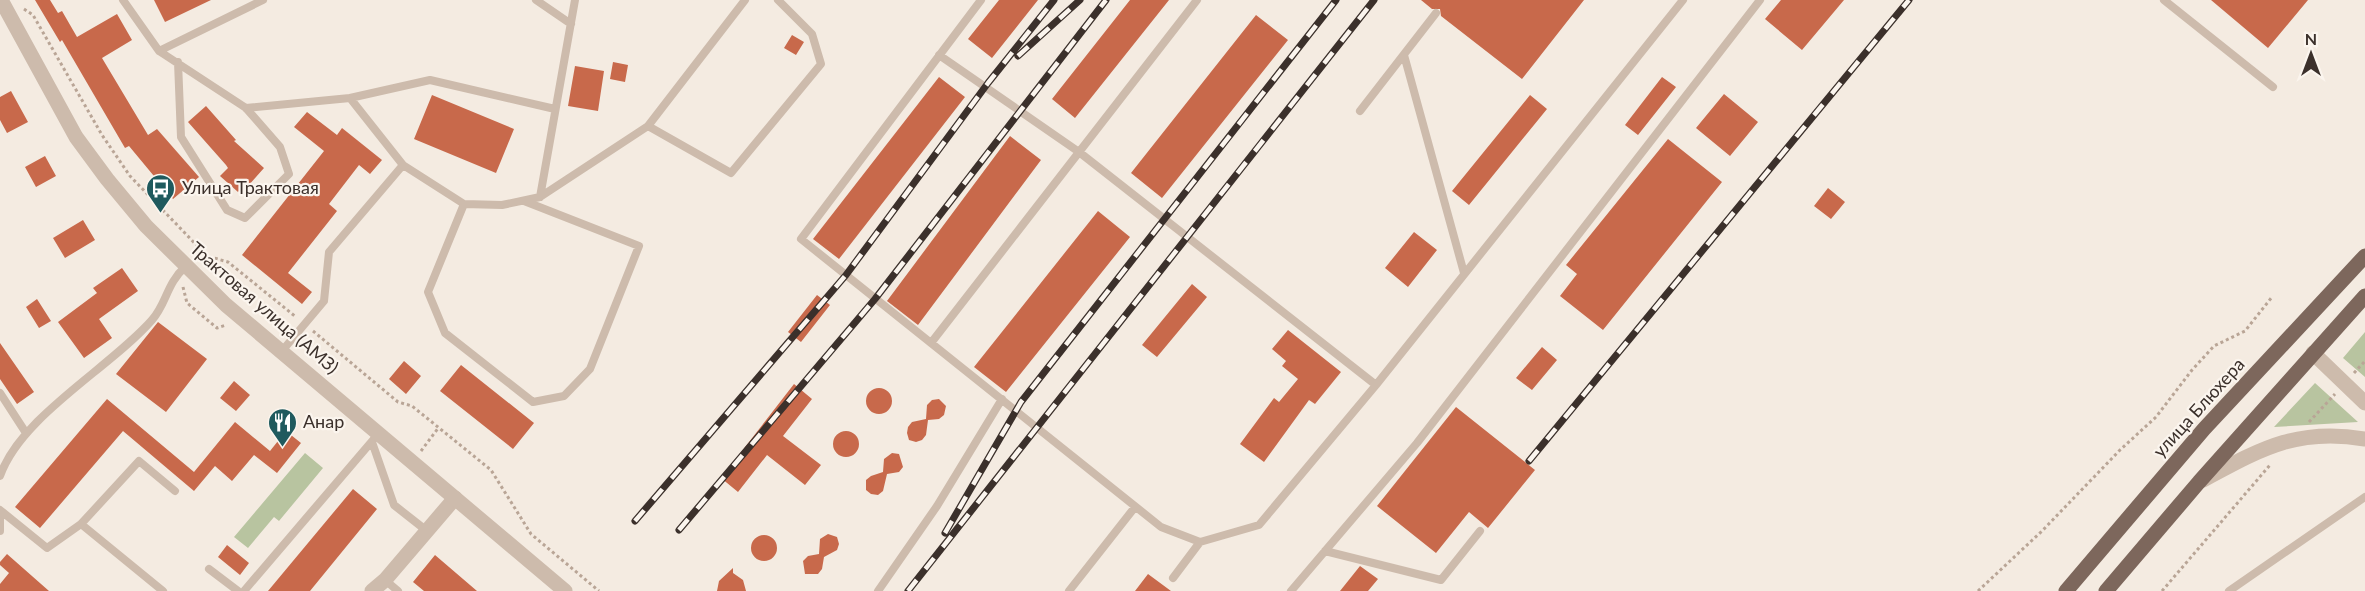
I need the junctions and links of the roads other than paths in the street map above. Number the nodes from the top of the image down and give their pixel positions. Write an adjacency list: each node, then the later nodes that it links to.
1 (1, 0): 31 (street, Трактовая улица (АМЗ))
2 (123, 0): 15 (lane)
3 (263, 0): 15 (lane)
4 (536, 0): 14 (lane)
5 (575, 0): 14 (lane)
6 (746, 0): 24 (lane)
7 (778, 0): 24 (lane)
8 (981, 0): 16 (lane)
9 (1197, 0): 25 (lane)
10 (1683, 0): 32 (lane)
11 (1760, 0): 57 (lane)
12 (2164, 0): 19 (lane)
13 (1436, 13): 17 (lane)
14 (570, 24): 22 (lane)
15 (159, 51): 18 (lane)
16 (939, 55): 25 (lane); 34 (lane)
17 (1404, 55): 23 (lane); 32 (lane)
18 (178, 62): 21 (lane); 21 (lane)
19 (2273, 87)
20 (350, 98): 21 (lane); 22 (lane); 26 (lane)
21 (246, 108)
22 (555, 109): 27 (lane)
23 (1360, 111)
24 (648, 126): 27 (lane)
25 (1079, 152): 34 (lane); 37 (lane)
26 (403, 165): 29 (lane); 35 (lane)
27 (540, 197): 28 (lane)
28 (522, 201): 29 (lane); 29 (lane)
29 (464, 204)
30 (2365, 256): 70 (main road, улица Блюхера)
31 (186, 266): 35 (street, Трактовая улица (АМЗ)); 41 (lane)
32 (1464, 273): 37 (lane)
33 (2365, 296): 36 (main road)
34 (931, 343): 39 (lane)
35 (282, 351): 42 (street, Трактовая улица (АМЗ))
36 (2313, 353): 40 (street); 45 (main road)
37 (1376, 385): 56 (lane)
38 (0, 393): 41 (lane)
39 (1002, 399): 49 (lane); 67 (lane)
40 (2365, 403)
41 (26, 433): 44 (lane)
42 (376, 438): 48 (street, Трактовая улица (АМЗ)); 54 (lane); 63 (lane)
43 (2365, 439): 45 (street)
44 (0, 476)
45 (2199, 482): 71 (main road)
46 (175, 491): 52 (lane)
47 (2365, 496): 72 (lane)
48 (455, 498): 54 (street); 66 (street, Трактовая улица (АМЗ))
49 (1135, 507): 56 (lane); 68 (lane)
50 (0, 510): 52 (lane)
51 (0, 519): 53 (lane)
52 (81, 524): 61 (lane)
53 (0, 531)
54 (427, 531): 60 (street)
55 (1480, 531): 57 (lane)
56 (1200, 542): 59 (lane)
57 (1325, 551): 69 (lane)
58 (209, 569): 62 (lane)
59 (1173, 578)
60 (385, 580): 64 (street); 65 (lane)
61 (163, 591)
62 (238, 591)
63 (244, 591)
64 (372, 591)
65 (398, 591)
66 (565, 591)
67 (878, 591)
68 (1069, 591)
69 (1291, 591)
70 (2066, 591)
71 (2106, 591)
72 (2229, 591)

